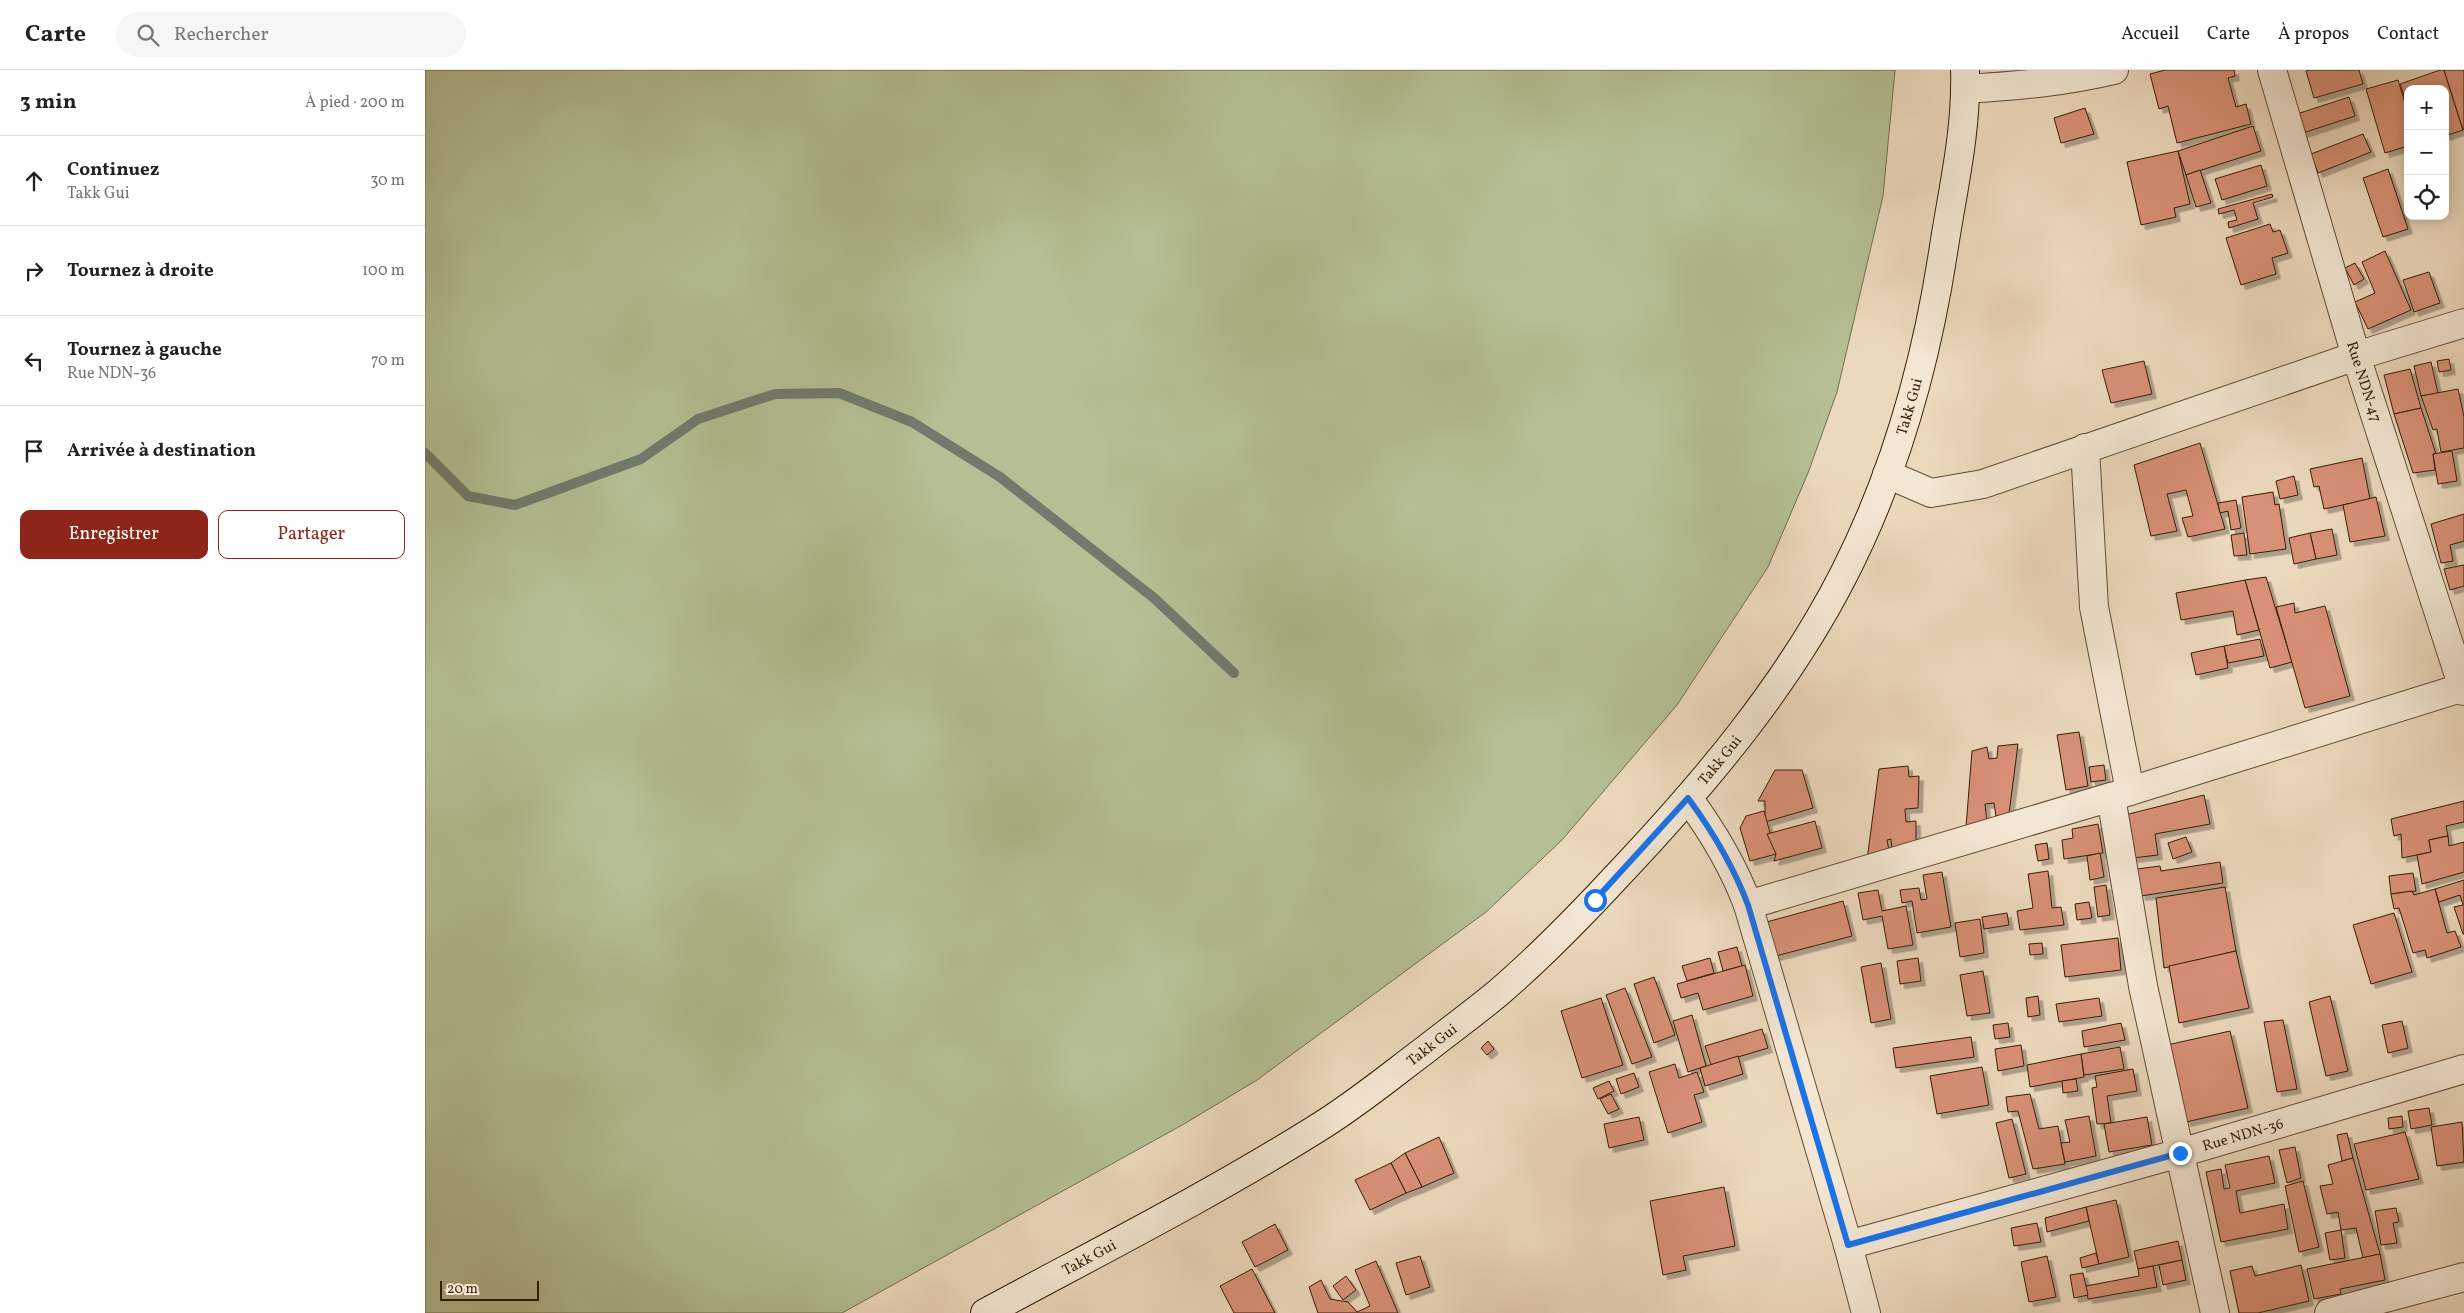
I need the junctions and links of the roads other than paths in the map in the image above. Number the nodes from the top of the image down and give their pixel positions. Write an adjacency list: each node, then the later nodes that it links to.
1 (2114, 70): 3 (street)
2 (2272, 70): 5 (street, Rue NDN-47)
3 (1965, 80): 7 (street, Takk Gui)
4 (2464, 323): 5 (street)
5 (2356, 356): 6 (street); 8 (street, Rue NDN-47)
6 (2085, 448): 7 (street); 9 (street)
7 (1887, 474): 10 (street, Takk Gui)
8 (2464, 688): 9 (street)
9 (2121, 794): 11 (street); 13 (street)
10 (1688, 798): 11 (street); 16 (street, Takk Gui)
11 (1748, 905): 14 (street)
12 (2464, 1070): 13 (street, Rue NDN-36)
13 (2180, 1153): 14 (street, Rue NDN-36); 18 (street)
14 (1848, 1245): 17 (street)
15 (2464, 1277): 19 (street)
16 (985, 1313)
17 (1866, 1313)
18 (2215, 1313)
19 (2329, 1313)

